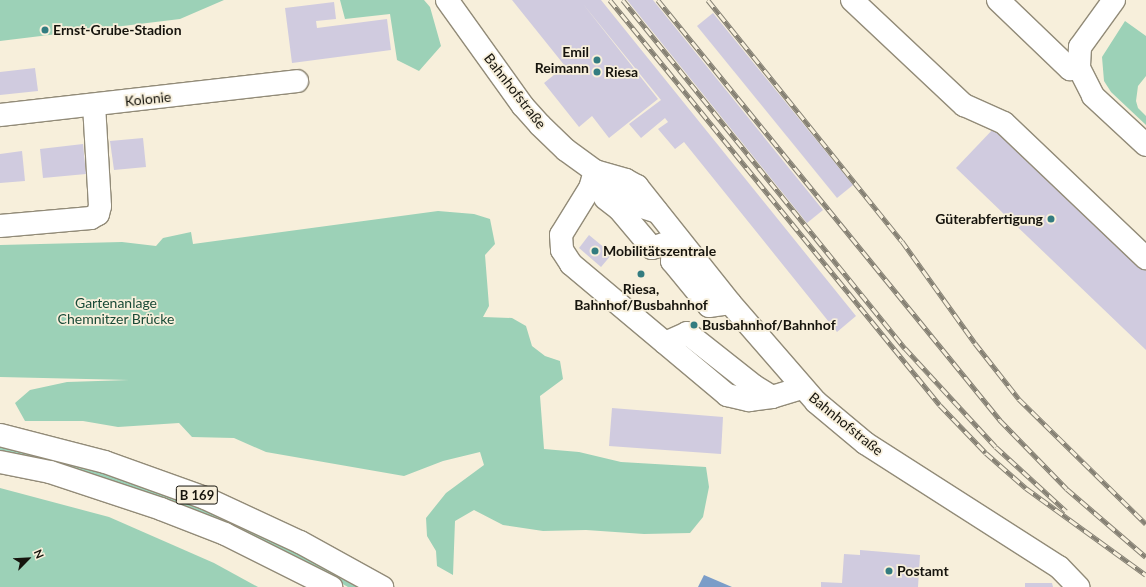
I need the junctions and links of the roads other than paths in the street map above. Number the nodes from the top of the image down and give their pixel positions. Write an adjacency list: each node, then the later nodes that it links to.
1 (447, 0): 10 (main road, Bahnhofstraße)
2 (852, 0): 16 (main road)
3 (998, 0): 5 (main road)
4 (1114, 0): 5 (main road)
5 (1079, 68): 9 (main road)
6 (297, 81): 7 (main road, Kolonie)
7 (94, 105): 8 (main road, Kolonie); 14 (main road)
8 (0, 116)
9 (1146, 145)
10 (595, 171): 11 (main road, Bahnhofstraße); 12 (main road); 13 (main road, Bahnhofstraße)
11 (626, 207): 12 (main road); 13 (main road, Bahnhofstraße); 15 (main road)
12 (576, 209): 17 (main road)
13 (658, 212): 15 (main road, Bahnhofstraße)
14 (0, 226)
15 (678, 239): 17 (main road, Bahnhofstraße)
16 (1146, 258)
17 (802, 388): 22 (main road, Bahnhofstraße)
18 (0, 435): 21 (main road, B 169)
19 (0, 462): 20 (main road, B 169)
20 (330, 587)
21 (382, 587)
22 (1078, 587)

